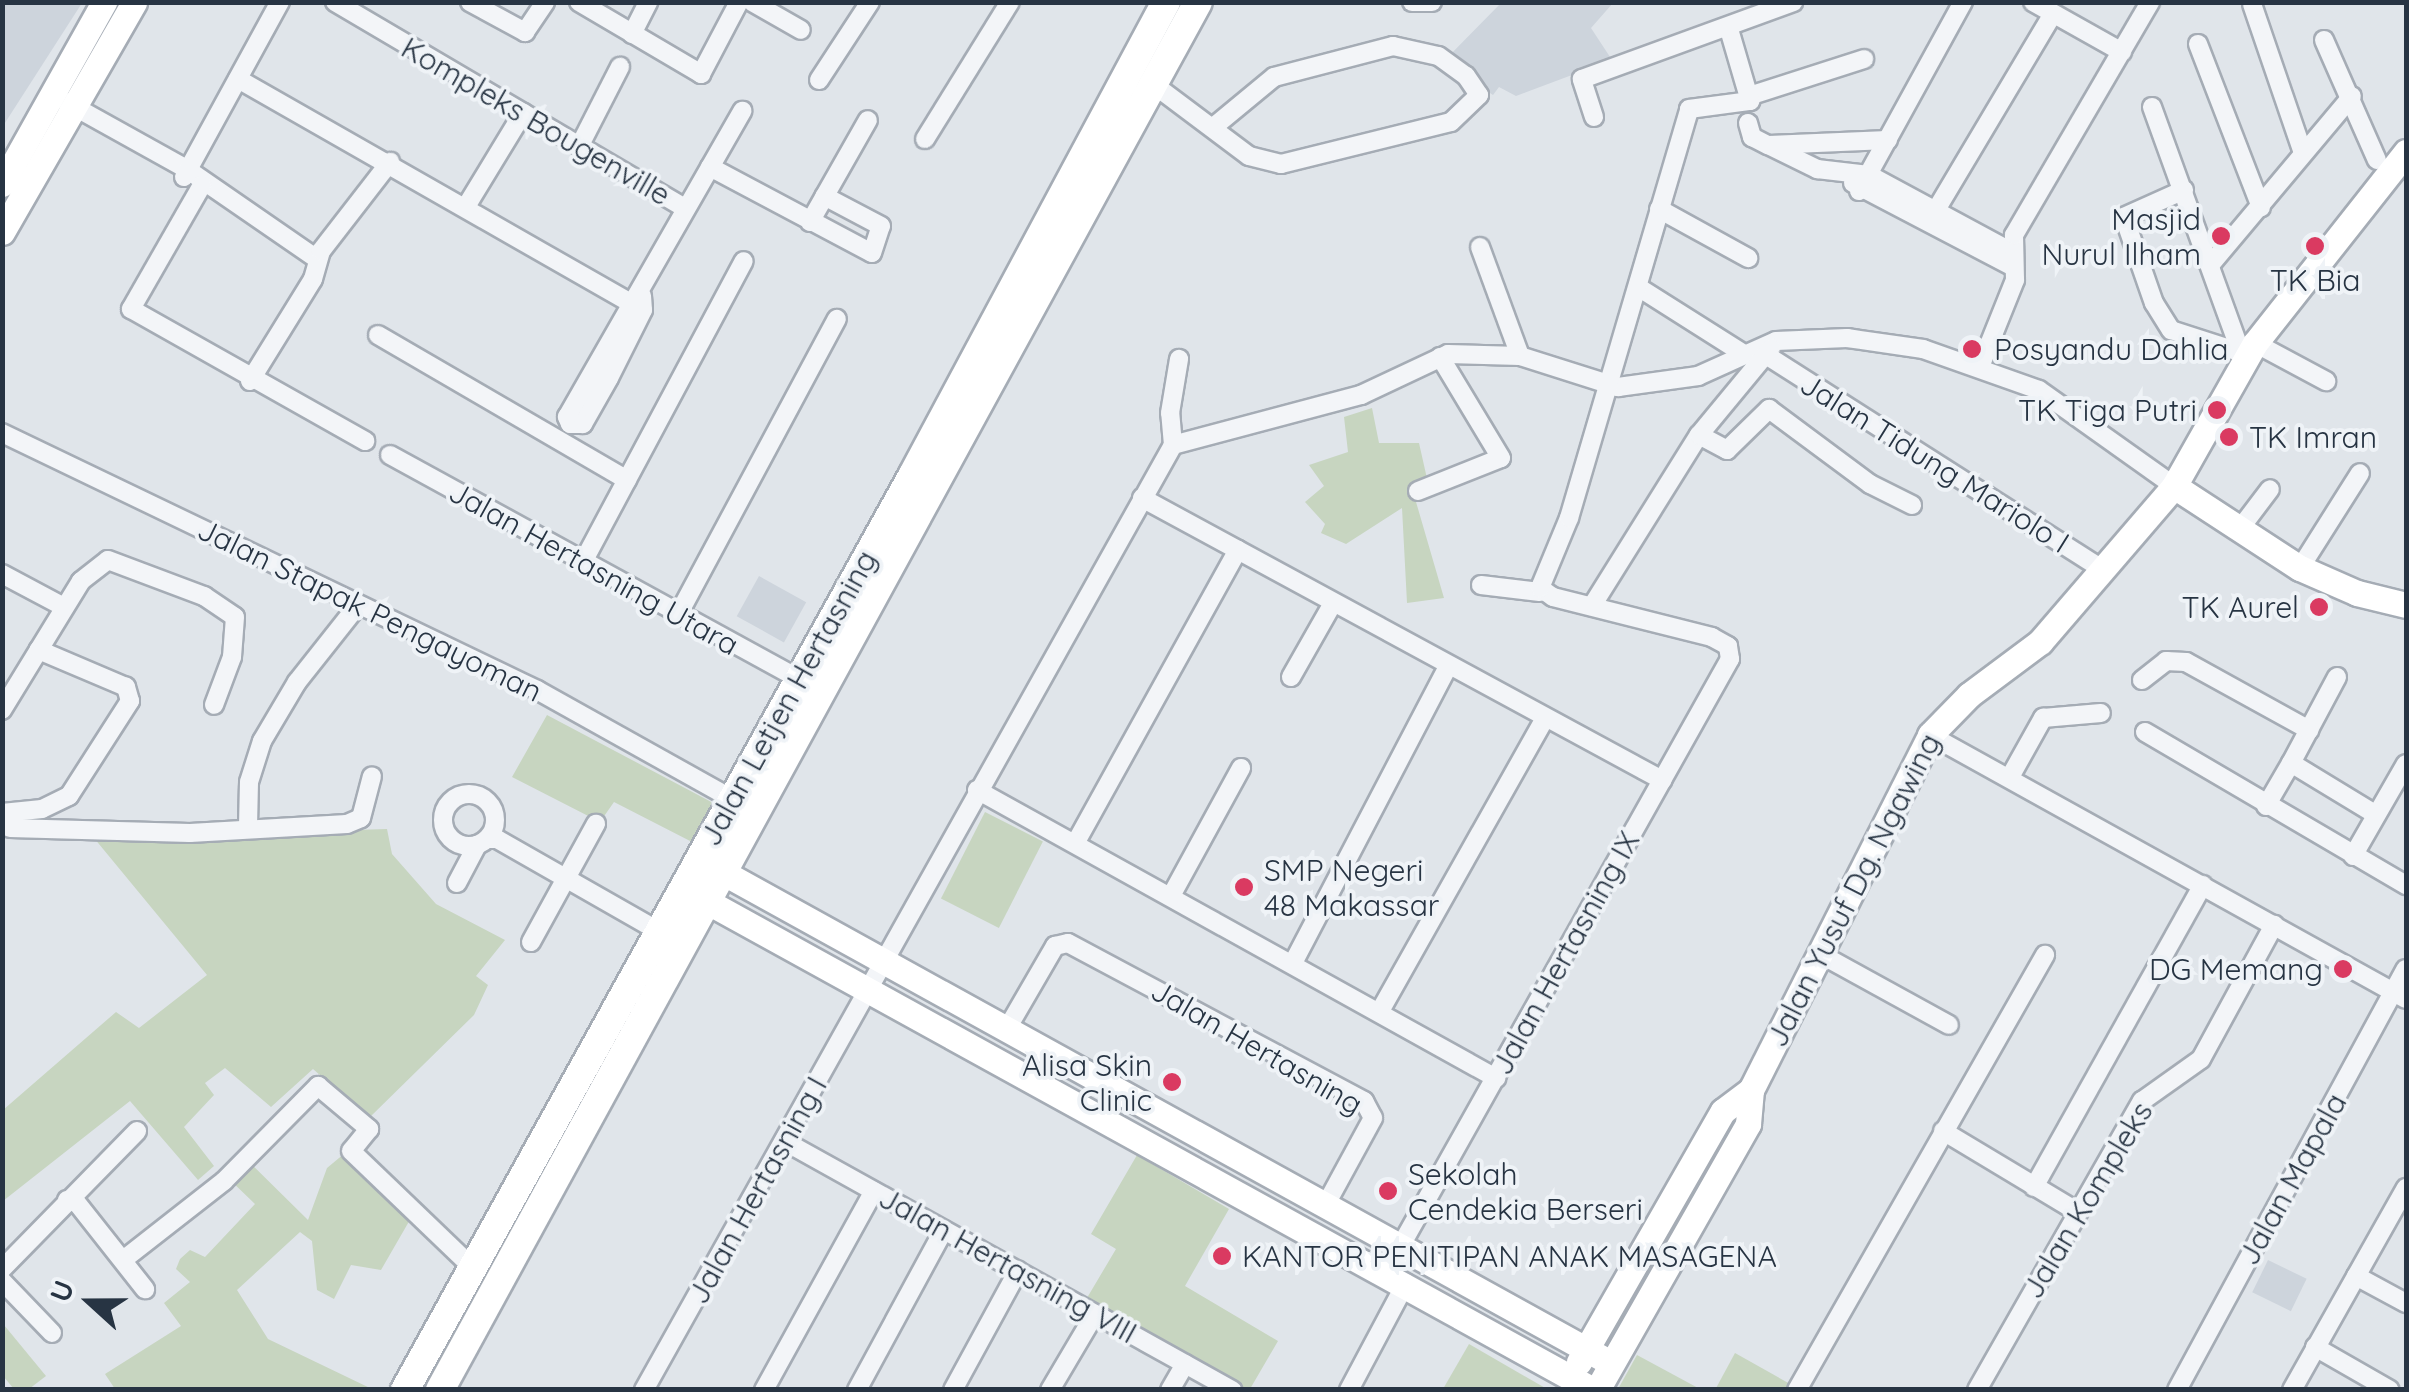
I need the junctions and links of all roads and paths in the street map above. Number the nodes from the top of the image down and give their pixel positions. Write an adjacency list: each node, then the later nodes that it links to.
1 (104, 2): 36 (street)
2 (134, 2): 36 (street)
3 (280, 2): 31 (street)
4 (335, 2): 39 (street, Kompleks Bougenville)
5 (470, 2): 6 (street)
6 (546, 2)
7 (579, 2): 25 (street)
8 (648, 2): 25 (street)
9 (739, 2): 25 (street)
10 (752, 2): 23 (street)
11 (870, 2): 32 (street)
12 (1010, 2): 44 (street)
13 (1198, 2): 33 (main road, Jalan Letjen Hertasning)
14 (1412, 2): 15 (street)
15 (1432, 2)
16 (1793, 2): 24 (street)
17 (1963, 2): 45 (street)
18 (2034, 2): 22 (street)
19 (2150, 2): 28 (street)
20 (1164, 3): 92 (main road, Jalan Letjen Hertasning)
21 (2252, 4): 49 (street)
22 (2053, 14): 28 (street); 62 (street)
23 (802, 30)
24 (1729, 30): 35 (street); 40 (street)
25 (632, 34)
26 (2324, 40): 34 (street)
27 (2198, 44): 59 (street)
28 (2122, 52): 68 (street)
29 (1864, 58): 35 (street)
30 (620, 67): 46 (street)
31 (238, 79): 51 (street); 53 (street)
32 (819, 80)
33 (1153, 84): 43 (street); 92 (main road, Jalan Letjen Hertasning)
34 (2352, 96): 49 (street); 50 (street)
35 (1750, 99): 61 (street)
36 (72, 106): 53 (street); 55 (street); 64 (street)
37 (2152, 107): 56 (street)
38 (742, 111): 52 (street, Kompleks Bougenville)
39 (522, 113): 46 (street, Kompleks Bougenville); 58 (street)
40 (1594, 116)
41 (868, 120): 57 (street)
42 (1748, 123): 47 (street)
43 (1216, 125): 43 (street)
44 (925, 139)
45 (1888, 140): 47 (street); 54 (street)
46 (580, 145): 60 (street, Kompleks Bougenville)
47 (1768, 145): 54 (street)
48 (2406, 152): 76 (street, Jalan Yusuf Dg. Ngawing)
49 (2303, 153): 59 (street)
50 (2377, 160)
51 (390, 162): 58 (street); 66 (street)
52 (710, 167): 60 (street, Kompleks Bougenville); 63 (street)
53 (191, 178): 66 (street); 82 (street)
54 (1864, 183): 62 (street); 68 (street)
55 (2, 184)
56 (2184, 190): 70 (street); 76 (street)
57 (824, 196): 63 (street); 63 (street)
58 (467, 205): 72 (street)
59 (2261, 207): 70 (street)
60 (684, 208): 72 (street, Kompleks Bougenville)
61 (1659, 210): 67 (street); 71 (street)
62 (1936, 210): 68 (street)
63 (810, 222)
64 (2, 232)
65 (1480, 247): 78 (street)
66 (317, 258): 82 (street)
67 (1748, 258)
68 (2011, 258): 81 (street)
69 (744, 262): 91 (street)
70 (2211, 264): 76 (street)
71 (1638, 286): 77 (street); 84 (street)
72 (639, 303): 72 (street)
73 (836, 319): 111 (street)
74 (378, 335): 91 (street)
75 (1771, 348): 77 (street); 81 (street); 86 (street); 102 (street, Jalan Tidung Mariolo I)
76 (2247, 352): 83 (street); 93 (street, Jalan Yusuf Dg. Ngawing)
77 (1744, 354): 84 (street)
78 (1520, 356): 79 (street); 84 (street)
79 (1440, 357): 88 (street); 95 (street)
80 (1179, 358): 88 (street)
81 (1980, 367): 93 (street)
82 (250, 381): 87 (street)
83 (2326, 381)
84 (1604, 387): 105 (street)
85 (2, 433): 107 (street, Jalan Stapak Pengayoman)
86 (1699, 435): 97 (street); 109 (street)
87 (365, 442)
88 (1174, 445): 96 (street, Jalan Hertasning I)
89 (390, 455): 100 (street, Jalan Hertasning Utara)
90 (2360, 473): 101 (street)
91 (626, 480): 100 (street)
92 (924, 483): 116 (main road, Jalan Letjen Hertasning); 140 (main road, Jalan Letjen Hertasning)
93 (2174, 486): 98 (street); 102 (street, Jalan Yusuf Dg. Ngawing)
94 (2270, 489): 98 (street)
95 (1418, 491)
96 (1142, 498): 99 (street); 131 (street, Jalan Hertasning I)
97 (1912, 505)
98 (2239, 530): 101 (street)
99 (1238, 550): 106 (street); 138 (street)
100 (582, 562): 111 (street, Jalan Hertasning Utara)
101 (2300, 568): 108 (street)
102 (2105, 571): 124 (street, Jalan Yusuf Dg. Ngawing)
103 (2, 574): 110 (street)
104 (1481, 586): 105 (street)
105 (1540, 592): 109 (street)
106 (1333, 603): 113 (street); 114 (street)
107 (358, 604): 132 (street, Jalan Stapak Pengayoman); 137 (street)
108 (2406, 605)
109 (1592, 606): 130 (street, Jalan Hertasning IX)
110 (64, 608): 112 (street); 118 (street)
111 (678, 615): 116 (street, Jalan Hertasning Utara)
112 (39, 650): 119 (street); 135 (street)
113 (1447, 668): 121 (street); 155 (street)
114 (1291, 677)
115 (2337, 677): 122 (street)
116 (800, 680): 132 (main road, Jalan Letjen Hertasning)
117 (2142, 680): 122 (street)
118 (214, 705)
119 (2, 710)
120 (2101, 713): 129 (street)
121 (1544, 720): 130 (street); 159 (street)
122 (2309, 730): 125 (street)
123 (2145, 732): 133 (street)
124 (1930, 736): 129 (street); 152 (street, Jalan Yusuf Dg. Ngawing)
125 (2291, 763): 133 (street); 134 (street)
126 (2406, 764): 134 (street)
127 (1241, 768): 145 (street)
128 (372, 776): 137 (street)
129 (2010, 777): 143 (street)
130 (1662, 780): 162 (street, Jalan Hertasning IX)
131 (977, 790): 138 (street); 154 (street, Jalan Hertasning I)
132 (732, 799): 149 (main road, Jalan Letjen Hertasning)
133 (2266, 806): 139 (street)
134 (2376, 814): 139 (street)
135 (6, 821): 137 (street)
136 (596, 824): 141 (street)
137 (248, 826)
138 (1076, 842): 145 (street)
139 (2353, 856): 144 (street)
140 (724, 872): 146 (main road, Jalan Letjen Hertasning); 147 (street)
141 (566, 879): 142 (street); 149 (street); 150 (street)
142 (457, 883)
143 (2203, 886): 148 (street); 168 (street)
144 (2406, 886)
145 (1171, 896): 155 (street)
146 (708, 902): 151 (street); 164 (main road, Jalan Letjen Hertasning)
147 (808, 920): 151 (street); 154 (street)
148 (2274, 925): 158 (street); 174 (street, Jalan Kompleks)
149 (658, 931): 164 (main road, Jalan Letjen Hertasning)
150 (531, 942)
151 (792, 948): 157 (street)
152 (1820, 954): 160 (street); 163 (street, Jalan Yusuf Dg. Ngawing)
153 (2046, 955): 166 (street)
154 (886, 963): 157 (street, Jalan Hertasning I); 161 (street)
155 (1292, 963): 159 (street)
156 (2406, 969): 158 (street, Jalan Mapala)
157 (871, 991): 167 (street, Jalan Hertasning I); 183 (street)
158 (2400, 996): 207 (street, Jalan Mapala)
159 (1380, 1011): 162 (street)
160 (1948, 1025)
161 (1008, 1026): 172 (street); 172 (street, Jalan Hertasning)
162 (1496, 1078): 176 (street, Jalan Hertasning IX)
163 (1751, 1090): 178 (street, Jalan Yusuf Dg. Ngawing); 184 (street, Jalan Yusuf Dg. Ngawing)
164 (587, 1093): 179 (main road, Jalan Letjen Hertasning); 196 (main road, Jalan Letjen Hertasning)
165 (137, 1131): 171 (street)
166 (1943, 1131): 168 (street); 205 (street)
167 (784, 1141): 170 (street, Jalan Hertasning VIII); 197 (street, Jalan Hertasning I)
168 (2034, 1187): 174 (street)
169 (2406, 1188): 173 (street)
170 (874, 1191): 175 (street, Jalan Hertasning VIII); 198 (street)
171 (67, 1200): 177 (street); 180 (street)
172 (1325, 1206): 176 (street)
173 (2401, 1210): 182 (street)
174 (2078, 1212): 206 (street, Jalan Kompleks)
175 (944, 1230): 181 (street, Jalan Hertasning VIII); 199 (street)
176 (1400, 1247): 183 (street, Jalan Hertasning IX); 191 (street)
177 (123, 1260): 179 (street); 186 (street)
178 (1634, 1265): 184 (street); 191 (street, Jalan Yusuf Dg. Ngawing)
179 (472, 1268): 195 (main road, Jalan Letjen Hertasning)
180 (2, 1269)
181 (1018, 1270): 188 (street, Jalan Hertasning VIII); 200 (street)
182 (2356, 1276): 187 (street); 190 (street)
183 (1396, 1278): 194 (street); 204 (street, Jalan Hertasning IX)
184 (1658, 1279): 192 (street, Jalan Yusuf Dg. Ngawing)
185 (2, 1281): 189 (street)
186 (144, 1289)
187 (2406, 1303)
188 (1095, 1314): 193 (street, Jalan Hertasning VIII); 201 (street)
189 (52, 1333)
190 (2315, 1347): 208 (street); 209 (street)
191 (1586, 1348): 192 (street); 194 (street, Jalan Yusuf Dg. Ngawing)
192 (1611, 1363): 194 (street, Jalan Yusuf Dg. Ngawing)
193 (1185, 1364): 202 (street); 203 (street, Jalan Hertasning VIII)
194 (1581, 1386)
195 (405, 1390)
196 (440, 1390)
197 (644, 1390)
198 (764, 1390)
199 (857, 1390)
200 (954, 1390)
201 (1050, 1390)
202 (1170, 1390)
203 (1232, 1390)
204 (1349, 1390)
205 (1797, 1390)
206 (1977, 1390)
207 (2177, 1390)
208 (2292, 1390)
209 (2390, 1390)

